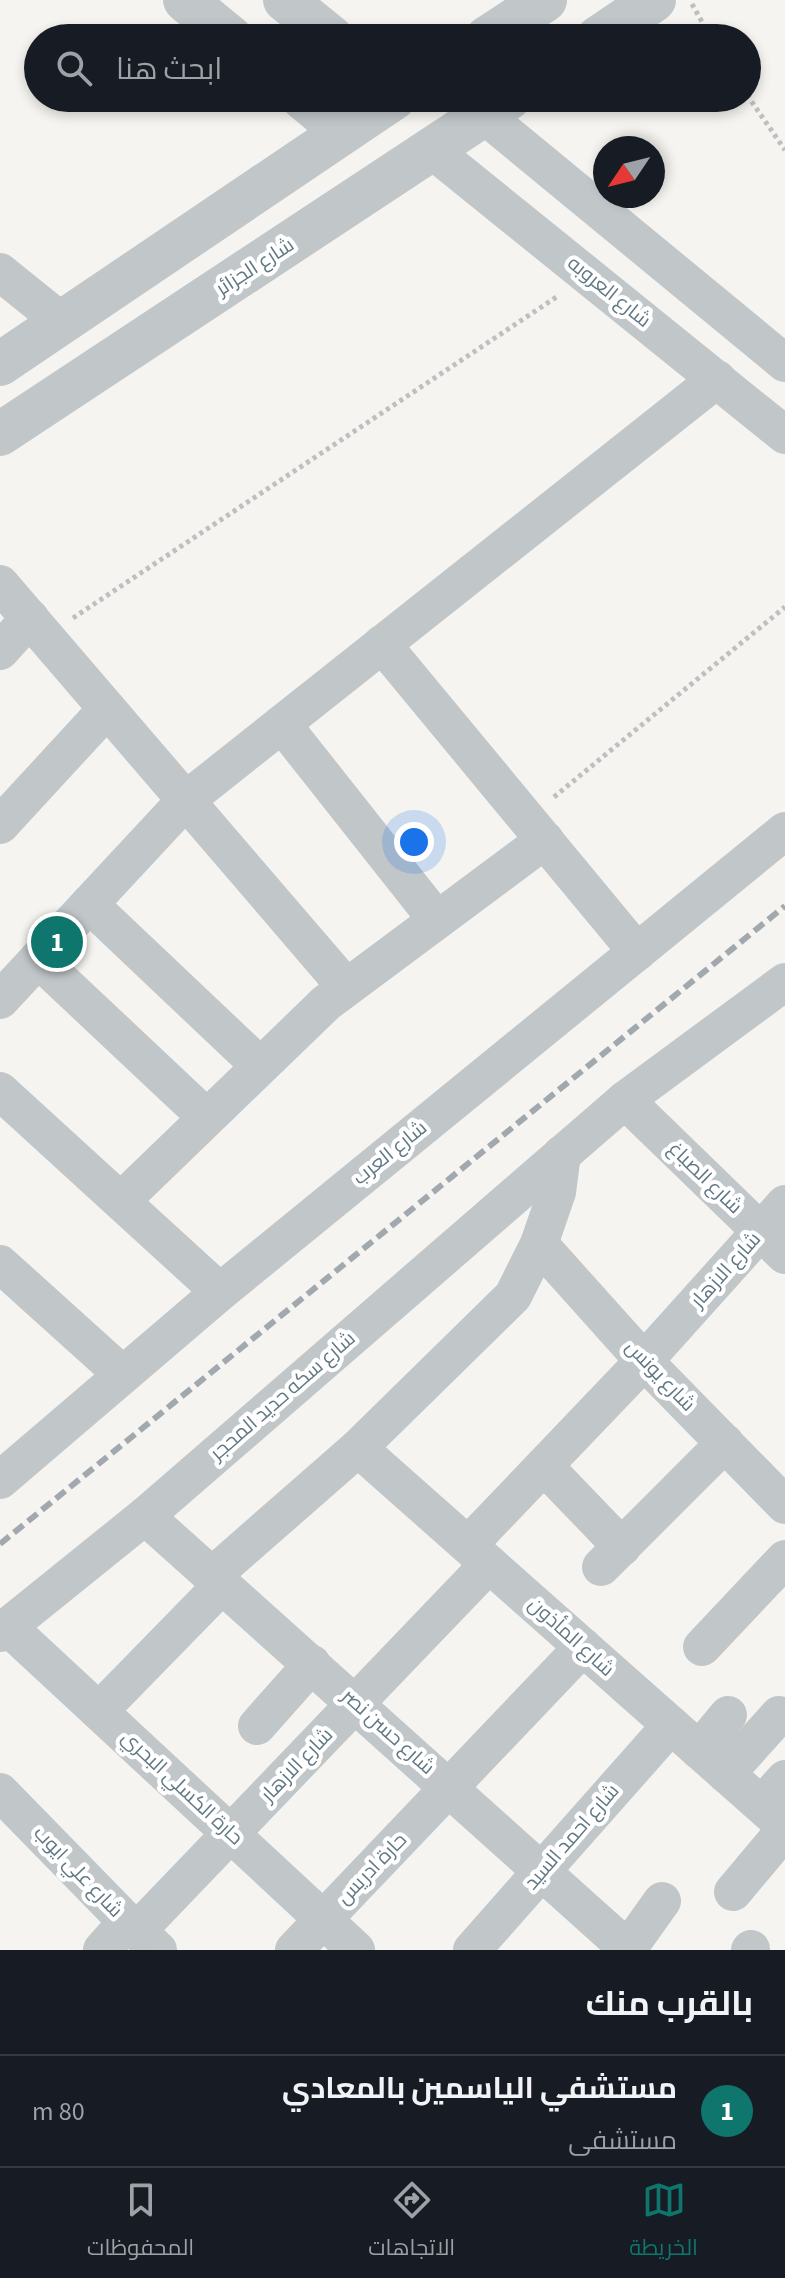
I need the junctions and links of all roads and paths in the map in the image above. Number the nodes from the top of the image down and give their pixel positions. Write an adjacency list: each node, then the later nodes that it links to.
1 (185, 0): 6 (street)
2 (285, 0): 7 (street)
3 (545, 0): 8 (street)
4 (654, 0): 9 (street)
5 (689, 0): 10 (path)
6 (214, 24)
7 (315, 24)
8 (508, 24)
9 (619, 24)
10 (703, 24)
11 (320, 112): 16 (street)
12 (372, 112): 16 (street)
13 (487, 112): 17 (street, شارع الجزائر)
14 (503, 112): 22 (street)
15 (759, 112): 18 (path)
16 (343, 131): 21 (street)
17 (432, 150): 20 (street, شارع العروبه); 26 (street, شارع الجزائر)
18 (785, 150)
19 (0, 272): 21 (street)
20 (590, 275): 25 (street, شارع العروبه); 30 (path)
21 (62, 322): 23 (street)
22 (785, 363)
23 (0, 364)
24 (0, 370): 26 (street)
25 (717, 379): 27 (street, شارع العروبه); 31 (street)
26 (17, 424)
27 (785, 435)
28 (0, 584): 30 (street)
29 (785, 607): 37 (path)
30 (38, 627): 32 (street); 33 (street)
31 (382, 644): 34 (street); 37 (street)
32 (0, 651)
33 (107, 709): 35 (street); 36 (street)
34 (282, 724): 35 (street); 40 (street)
35 (186, 800): 39 (street); 44 (street)
36 (0, 825)
37 (536, 830): 40 (street); 41 (street)
38 (785, 831): 41 (street, شارع العرب)
39 (89, 904): 42 (street); 46 (street)
40 (437, 920): 44 (street)
41 (637, 952): 55 (street, شارع العرب)
42 (38, 959): 45 (street); 49 (street)
43 (785, 982): 48 (street, شارع سكه حديد المحجر)
44 (346, 987): 46 (street)
45 (0, 1000)
46 (259, 1065): 49 (street)
47 (0, 1091): 51 (street)
48 (625, 1100): 50 (street, شارع سكه حديد المحجر); 52 (street, شارع الصباغ)
49 (206, 1117): 51 (street)
50 (562, 1154): 53 (street); 63 (street, شارع سكه حديد المحجر)
51 (121, 1201): 55 (street)
52 (777, 1230): 56 (street, شارع الازهار)
53 (539, 1244): 56 (street, شارع يونس); 59 (street)
54 (0, 1264): 57 (street)
55 (220, 1292): 57 (street, شارع العرب)
56 (644, 1361): 58 (street, شارع يونس); 61 (street, شارع الازهار)
57 (122, 1374): 60 (street, شارع العرب)
58 (725, 1443): 61 (street); 62 (street, شارع يونس)
59 (358, 1448): 64 (street, شارع المأذون); 66 (street)
60 (8, 1459)
61 (544, 1466): 64 (street, شارع الازهار)
62 (785, 1505)
63 (145, 1516): 66 (street, شارع حسن نصر); 67 (street, شارع سكه حديد المحجر)
64 (479, 1554): 68 (street, شارع المأذون); 71 (street, شارع الازهار)
65 (785, 1559): 69 (street)
66 (218, 1579): 70 (street, شارع حسن نصر); 72 (street)
67 (4, 1630): 72 (street, حارة الكسلي البحري)
68 (583, 1647): 75 (street, شارع المأذون); 78 (street, حارة ادريس)
69 (702, 1647)
70 (312, 1664): 71 (street, شارع حسن نصر); 76 (street)
71 (355, 1703): 78 (street, شارع حسن نصر); 81 (street, شارع الازهار)
72 (99, 1711): 81 (street, حارة الكسلي البحري)
73 (728, 1715): 77 (street)
74 (779, 1715): 77 (street)
75 (671, 1725): 77 (street, شارع المأذون); 82 (street, شارع احمد السيد)
76 (257, 1726)
77 (713, 1762): 80 (street, شارع المأذون)
78 (449, 1788): 82 (street, شارع حسن نصر); 85 (street, حارة ادريس)
79 (0, 1792): 86 (street, شارع علي ايوب)
80 (779, 1810): 83 (street)
81 (231, 1833): 85 (street, حارة الكسلي البحري); 86 (street, شارع الازهار)
82 (542, 1871): 90 (street, شارع احمد السيد); 91 (street, شارع حسن نصر)
83 (733, 1892)
84 (662, 1901): 91 (street)
85 (323, 1920): 88 (street, حارة ادريس); 89 (street, حارة الكسلي البحري)
86 (141, 1934): 87 (street, شارع الازهار)
87 (102, 1950)
88 (294, 1950)
89 (356, 1950)
90 (472, 1950)
91 (628, 1950)

